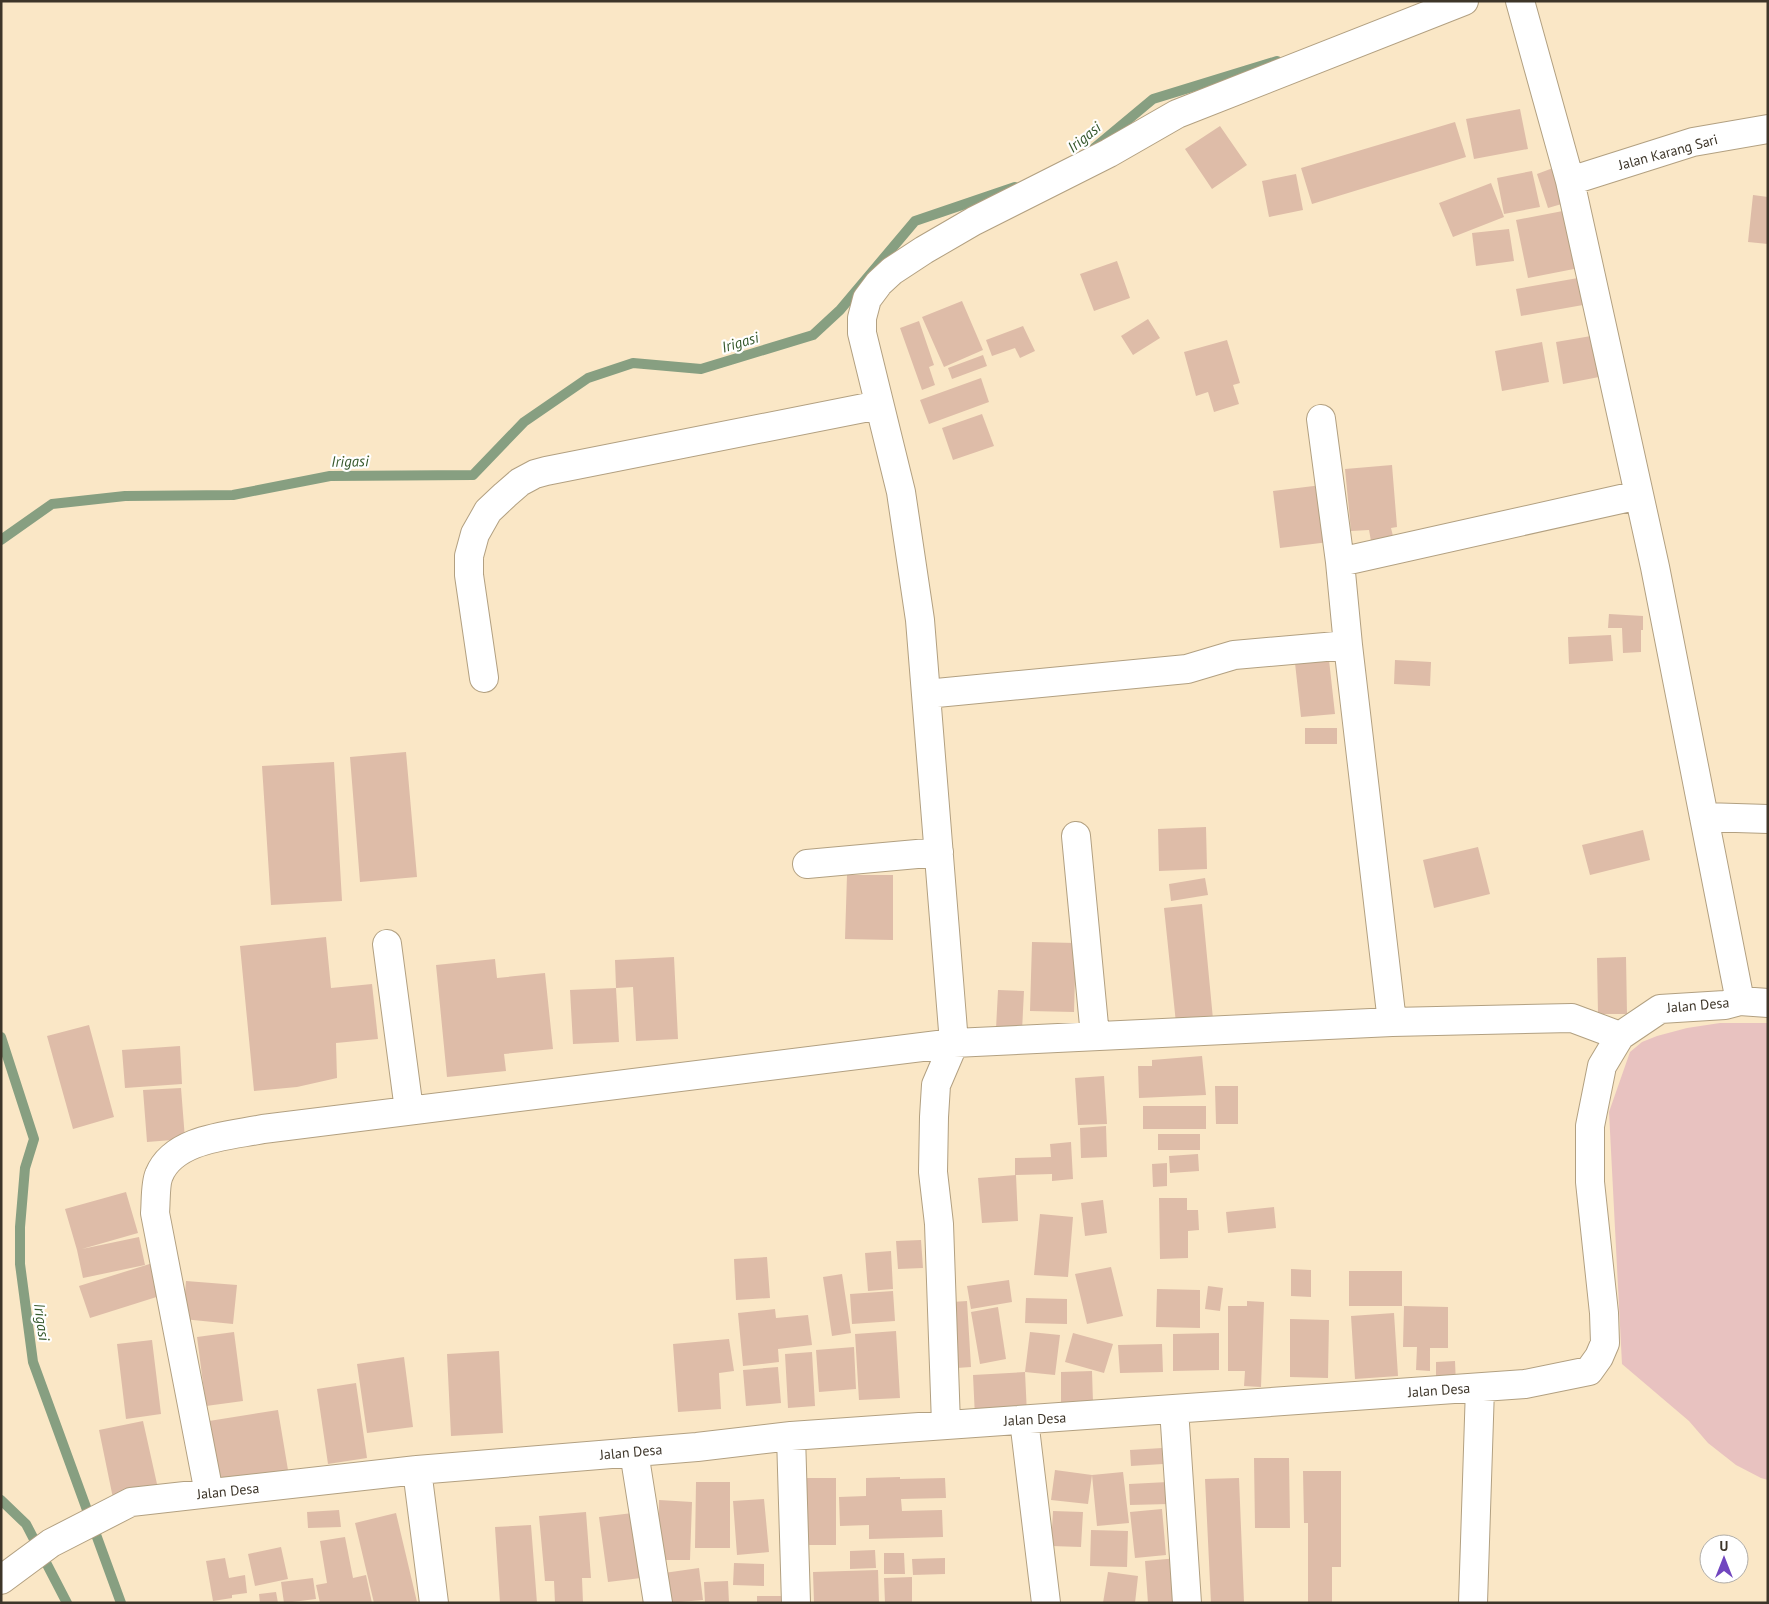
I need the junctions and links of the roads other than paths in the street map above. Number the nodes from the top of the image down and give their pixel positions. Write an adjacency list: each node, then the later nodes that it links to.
1 (1464, 1): 5 (street)
2 (1520, 1): 4 (street)
3 (1768, 129): 4 (street, Jalan Karang Sari)
4 (1570, 181): 7 (street)
5 (879, 405): 10 (street); 11 (street)
6 (1321, 419): 8 (street)
7 (1639, 495): 8 (street); 12 (street)
8 (1340, 562): 9 (street)
9 (1348, 645): 11 (street); 20 (street)
10 (484, 678)
11 (926, 694): 15 (street)
12 (1704, 816): 13 (street); 18 (street)
13 (1768, 819)
14 (1076, 836): 21 (street)
15 (939, 852): 16 (street); 23 (street)
16 (807, 864)
17 (387, 944): 24 (street)
18 (1740, 1001): 19 (street, Jalan Desa); 22 (street, Jalan Desa)
19 (1768, 1003)
20 (1392, 1022): 21 (street); 22 (street)
21 (1095, 1036): 23 (street)
22 (1620, 1036): 25 (street, Jalan Desa)
23 (954, 1043): 24 (street); 28 (street)
24 (409, 1110): 32 (street)
25 (1480, 1388): 26 (street, Jalan Desa); 39 (street)
26 (1174, 1409): 27 (street, Jalan Desa); 38 (street)
27 (1024, 1420): 28 (street, Jalan Desa); 37 (street)
28 (946, 1424): 29 (street, Jalan Desa)
29 (791, 1436): 30 (street, Jalan Desa); 36 (street)
30 (634, 1452): 31 (street, Jalan Desa); 35 (street)
31 (417, 1470): 32 (street, Jalan Desa); 34 (street)
32 (209, 1493): 33 (street, Jalan Desa)
33 (1, 1580)
34 (434, 1603)
35 (658, 1603)
36 (796, 1603)
37 (1046, 1603)
38 (1187, 1603)
39 (1473, 1603)

